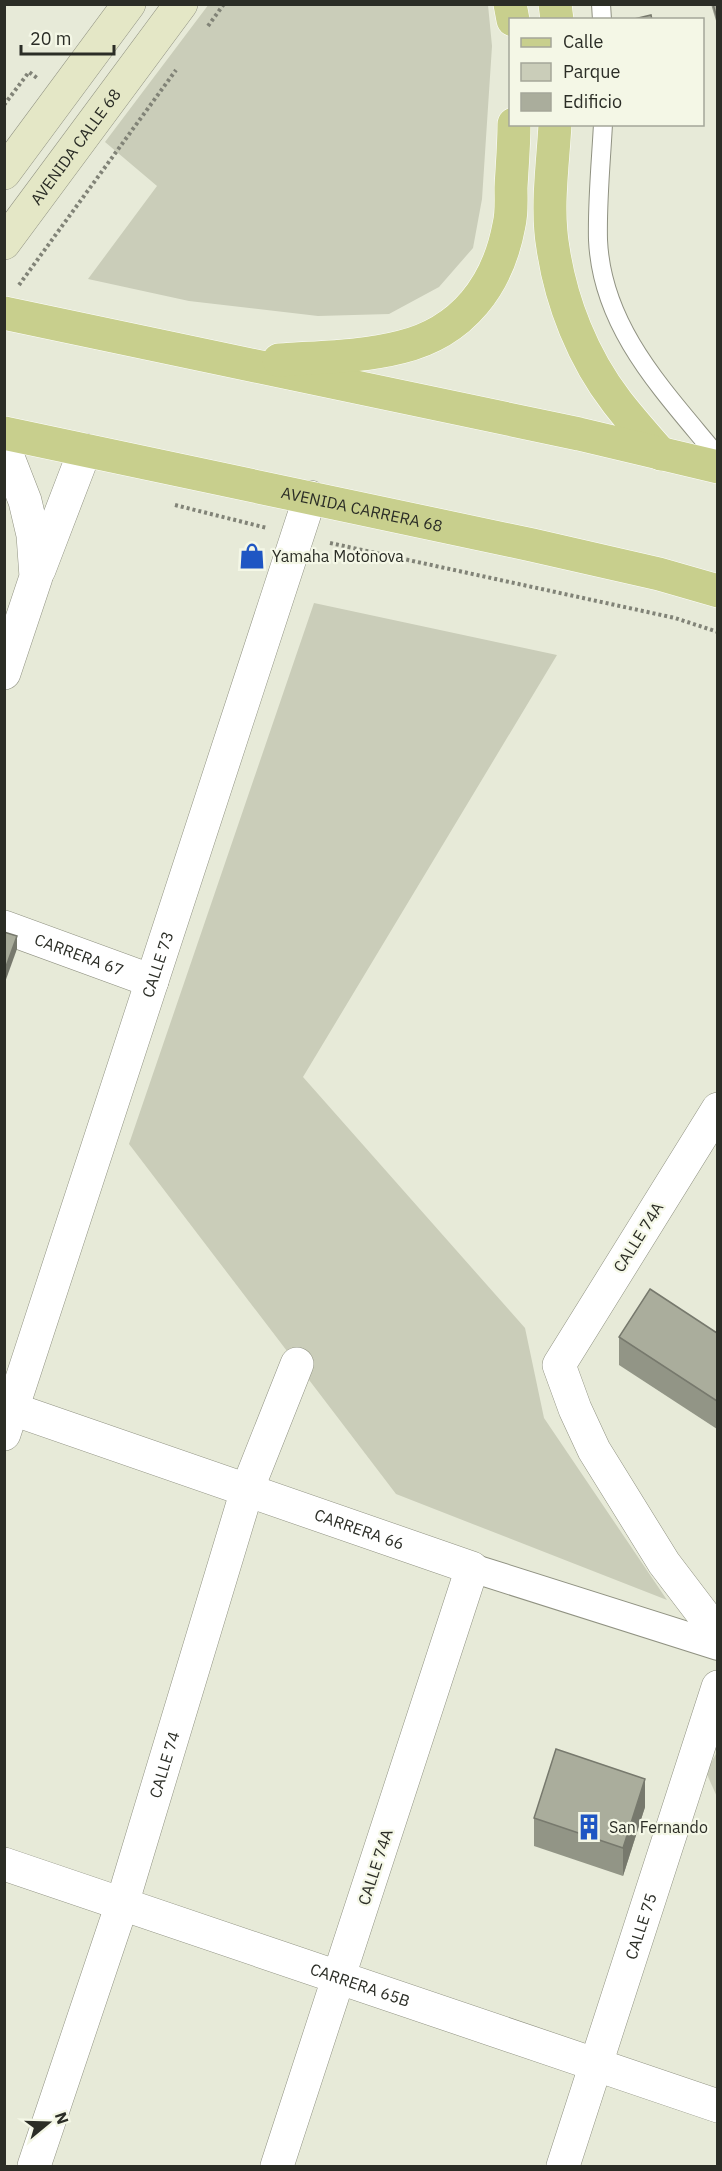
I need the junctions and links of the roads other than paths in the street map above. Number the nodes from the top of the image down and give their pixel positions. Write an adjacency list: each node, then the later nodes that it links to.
1 (181, 4): 7 (main road, AVENIDA CALLE 68)
2 (122, 14): 6 (main road)
3 (514, 126): 9 (main road)
4 (555, 126): 13 (main road)
5 (603, 126): 14 (lane)
6 (4, 173)
7 (4, 243)
8 (10, 301): 9 (main road)
9 (245, 363): 13 (main road)
10 (4, 433): 12 (main road, AVENIDA CARRERA 68)
11 (4, 447): 17 (street)
12 (85, 450): 16 (main road, AVENIDA CARRERA 68); 17 (street)
13 (661, 454): 15 (main road)
14 (717, 457)
15 (717, 467)
16 (310, 497): 18 (main road, AVENIDA CARRERA 68); 21 (street, CALLE 73)
17 (36, 577): 19 (street)
18 (717, 591)
19 (4, 673)
20 (4, 927): 21 (street, CARRERA 67)
21 (152, 981): 24 (street, CALLE 73)
22 (717, 1109): 27 (street, CALLE 74A)
23 (297, 1364): 25 (street, CALLE 74)
24 (7, 1416): 25 (street, CARRERA 66)
25 (247, 1490): 26 (street, CARRERA 66); 31 (street, CALLE 74)
26 (472, 1568): 28 (street, CARRERA 66); 32 (street, CALLE 74A)
27 (717, 1634)
28 (717, 1646)
29 (717, 1687): 33 (street, CALLE 75)
30 (4, 1864): 31 (street, CARRERA 65B)
31 (122, 1904): 32 (street, CARRERA 65B); 35 (street, CALLE 74)
32 (339, 1978): 33 (street, CARRERA 65B); 36 (street, CALLE 74A)
33 (596, 2065): 34 (street, CARRERA 65B); 37 (street, CALLE 75)
34 (717, 2106)
35 (34, 2166)
36 (278, 2166)
37 (563, 2166)

